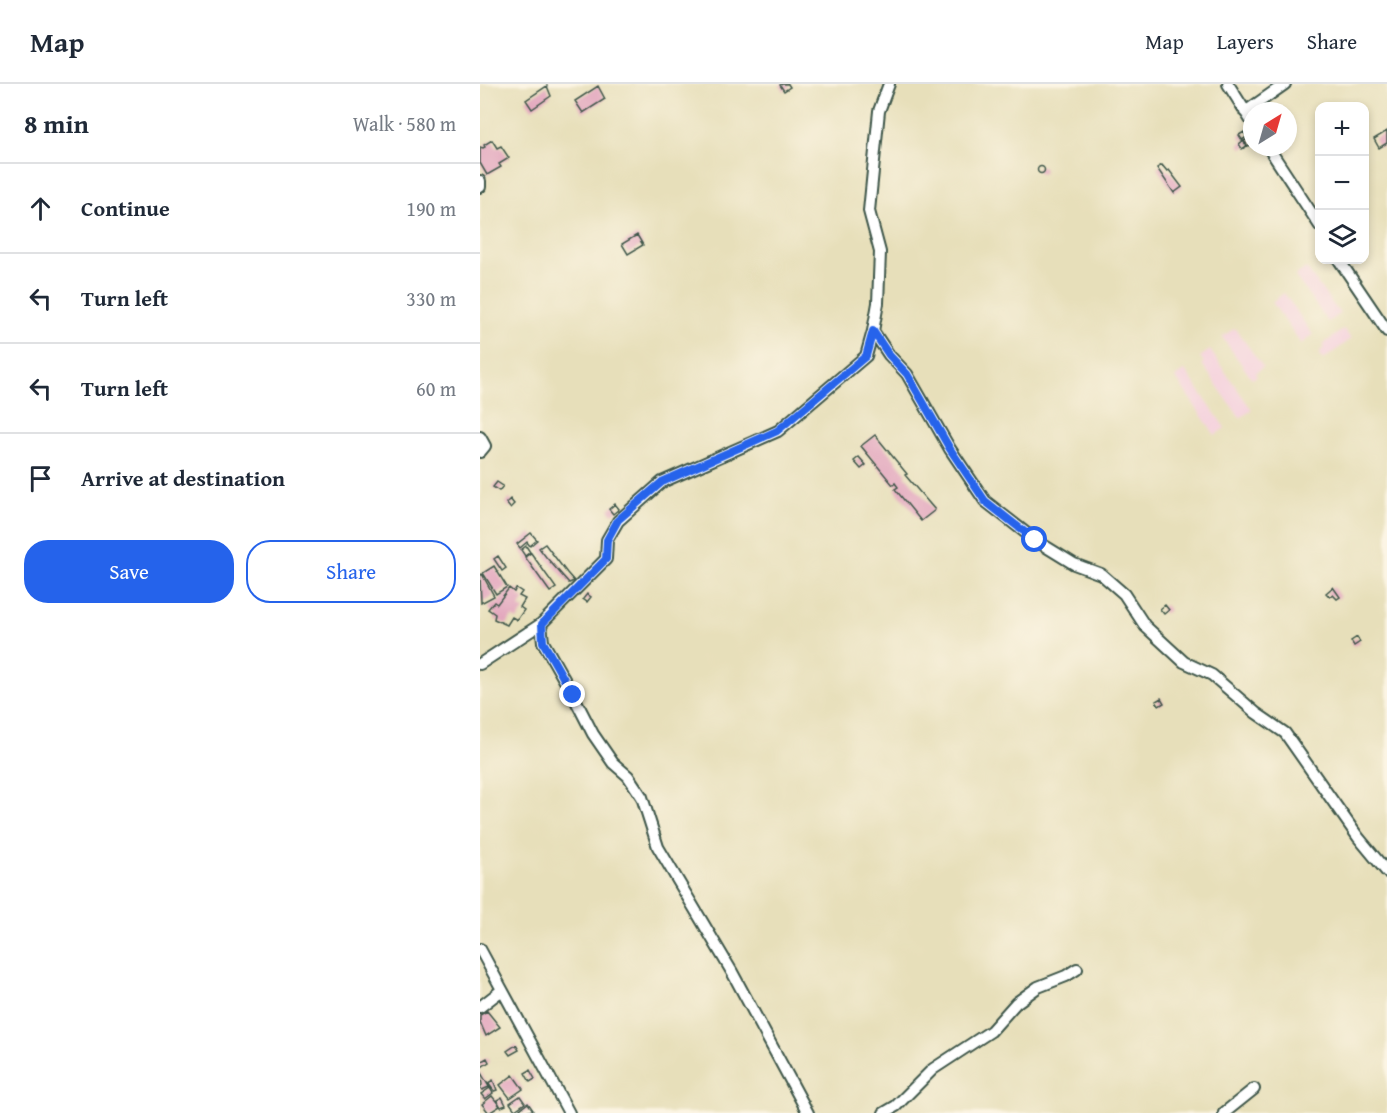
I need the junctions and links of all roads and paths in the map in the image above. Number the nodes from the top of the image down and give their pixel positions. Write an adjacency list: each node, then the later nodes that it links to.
1 (889, 84): 11 (street)
2 (1228, 84): 5 (street)
3 (1285, 84): 4 (street)
4 (1259, 102)
5 (1243, 109)
6 (1274, 156): 9 (street)
7 (480, 181): 8 (street)
8 (480, 188)
9 (1315, 218)
10 (1342, 264): 12 (street)
11 (873, 331): 15 (street); 17 (street)
12 (1387, 331)
13 (480, 437): 14 (street)
14 (480, 452)
15 (542, 624): 16 (street); 24 (street)
16 (480, 664)
17 (1387, 872)
18 (480, 949): 20 (street)
19 (1077, 969): 25 (street)
20 (502, 990): 21 (street); 23 (street)
21 (480, 1007)
22 (1254, 1089): 26 (street)
23 (569, 1113)
24 (808, 1113)
25 (884, 1113)
26 (1224, 1113)

